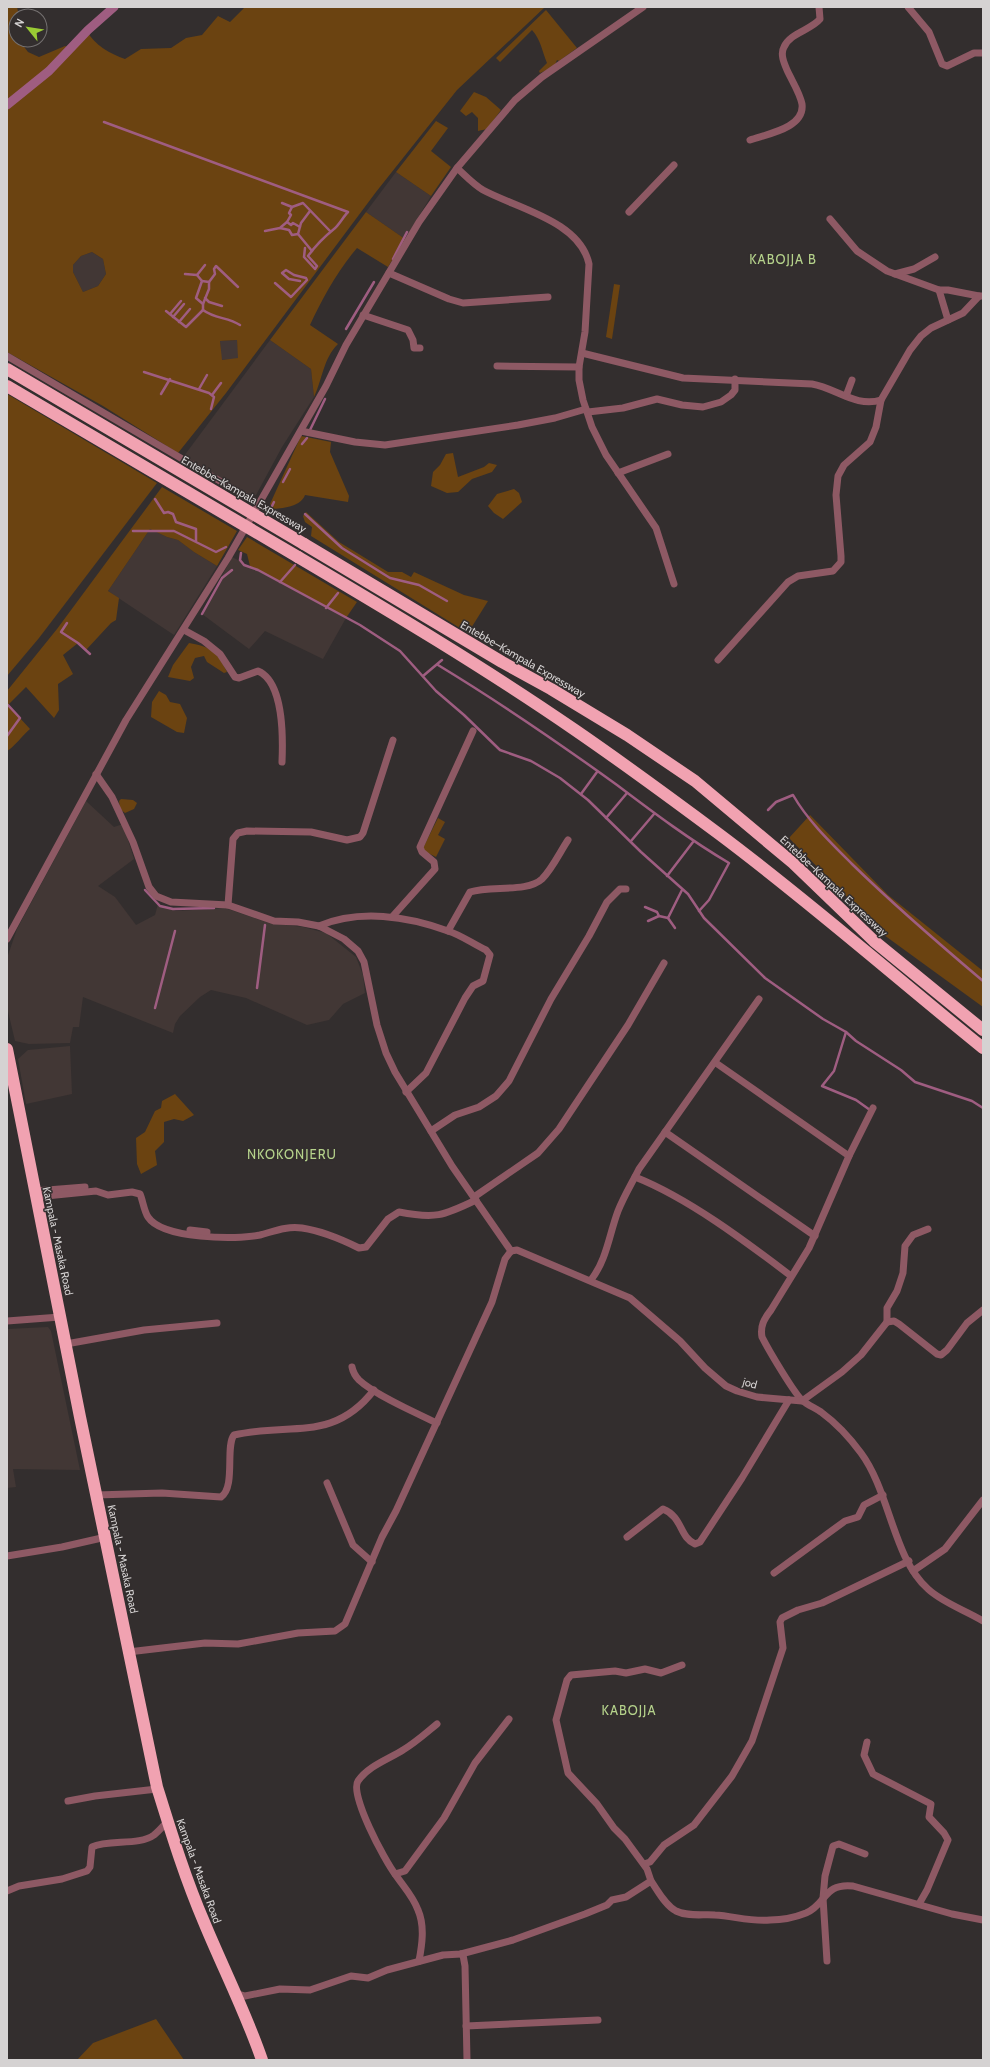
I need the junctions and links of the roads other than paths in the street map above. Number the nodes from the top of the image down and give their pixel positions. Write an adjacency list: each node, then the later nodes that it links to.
1 (643, 7): 7 (street)
2 (819, 7): 5 (street)
3 (908, 7): 4 (street)
4 (983, 53)
5 (750, 140)
6 (674, 165): 8 (street)
7 (457, 168): 11 (street); 19 (street)
8 (629, 212)
9 (830, 219): 12 (street)
10 (935, 257): 12 (street)
11 (389, 273): 15 (street); 16 (street)
12 (895, 274): 13 (street)
13 (938, 290): 14 (street); 17 (street)
14 (981, 296): 17 (street)
15 (548, 297)
16 (363, 315): 18 (street); 30 (street)
17 (948, 320): 28 (street)
18 (420, 348)
19 (582, 353): 22 (street); 24 (street)
20 (7, 356): 33 (street)
21 (497, 366): 22 (street)
22 (579, 367): 29 (street)
23 (7, 369): 50 (highway, Entebbe–Kampala Expressway, bridge)
24 (735, 379): 27 (street); 29 (street)
25 (852, 380): 27 (street)
26 (7, 386): 52 (highway, bridge)
27 (846, 396): 28 (street)
28 (881, 400): 36 (street)
29 (587, 411): 30 (street); 32 (street)
30 (301, 430): 33 (street)
31 (668, 454): 32 (street)
32 (618, 473): 34 (street)
33 (260, 504): 35 (street)
34 (674, 584)
35 (184, 630): 39 (street); 40 (street)
36 (718, 660)
37 (473, 731): 44 (street)
38 (393, 740): 43 (street)
39 (282, 762)
40 (96, 774): 43 (street); 47 (street)
41 (568, 840): 46 (street)
42 (626, 889): 56 (street)
43 (228, 905): 45 (street)
44 (392, 917): 45 (street); 46 (street)
45 (319, 926): 54 (street)
46 (448, 931): 54 (street)
47 (7, 939)
48 (664, 962): 61 (street)
49 (759, 999): 53 (street)
50 (983, 1030)
51 (7, 1048): 60 (highway, Kampala - Masaka Road)
52 (983, 1048)
53 (716, 1063): 57 (street); 58 (street)
54 (406, 1092): 56 (street)
55 (873, 1108): 58 (street)
56 (432, 1131): 61 (street)
57 (665, 1132): 59 (street); 64 (street)
58 (849, 1156): 64 (street)
59 (635, 1177): 66 (street); 67 (street)
60 (36, 1194): 61 (street); 63 (street); 69 (highway, Kampala - Masaka Road)
61 (475, 1198): 65 (street)
62 (928, 1229): 71 (street)
63 (207, 1232)
64 (815, 1236): 66 (street)
65 (511, 1251): 67 (street, jod); 78 (street)
66 (791, 1276): 77 (street)
67 (591, 1280): 76 (street, jod)
68 (983, 1310): 71 (street)
69 (60, 1317): 70 (street); 73 (highway, Kampala - Masaka Road)
70 (7, 1321)
71 (887, 1322): 77 (street)
72 (217, 1323): 73 (street)
73 (66, 1344): 81 (highway, Kampala - Masaka Road)
74 (352, 1367): 75 (street)
75 (374, 1390): 78 (street); 81 (street)
76 (789, 1400): 77 (street, jod); 84 (street)
77 (802, 1401): 80 (street)
78 (437, 1423): 87 (street)
79 (327, 1483): 87 (street)
80 (883, 1495): 86 (street); 89 (street)
81 (96, 1496): 83 (highway, Kampala - Masaka Road)
82 (983, 1500): 88 (street)
83 (106, 1537): 85 (street); 91 (highway, Kampala - Masaka Road)
84 (627, 1537)
85 (7, 1556)
86 (909, 1561): 88 (street); 100 (street)
87 (372, 1562): 91 (street)
88 (913, 1571): 90 (street)
89 (774, 1573)
90 (983, 1621)
91 (128, 1652): 96 (highway, Kampala - Masaka Road)
92 (682, 1665): 100 (street)
93 (509, 1720): 101 (street)
94 (437, 1724): 101 (street)
95 (867, 1742): 105 (street)
96 (158, 1789): 97 (street); 98 (highway, Kampala - Masaka Road)
97 (68, 1801)
98 (167, 1822): 103 (street); 110 (highway, Kampala - Masaka Road)
99 (865, 1854): 104 (street)
100 (644, 1864): 102 (street)
101 (395, 1874): 108 (street)
102 (651, 1881): 104 (street); 107 (street)
103 (7, 1891)
104 (822, 1898): 105 (street); 109 (street)
105 (919, 1904): 106 (street)
106 (983, 1920)
107 (461, 1954): 108 (street); 112 (street)
108 (419, 1961): 110 (street)
109 (827, 1961)
110 (234, 1993): 113 (highway, Kampala - Masaka Road)
111 (598, 2020): 112 (street)
112 (466, 2026): 114 (street)
113 (262, 2060)
114 (467, 2060)

